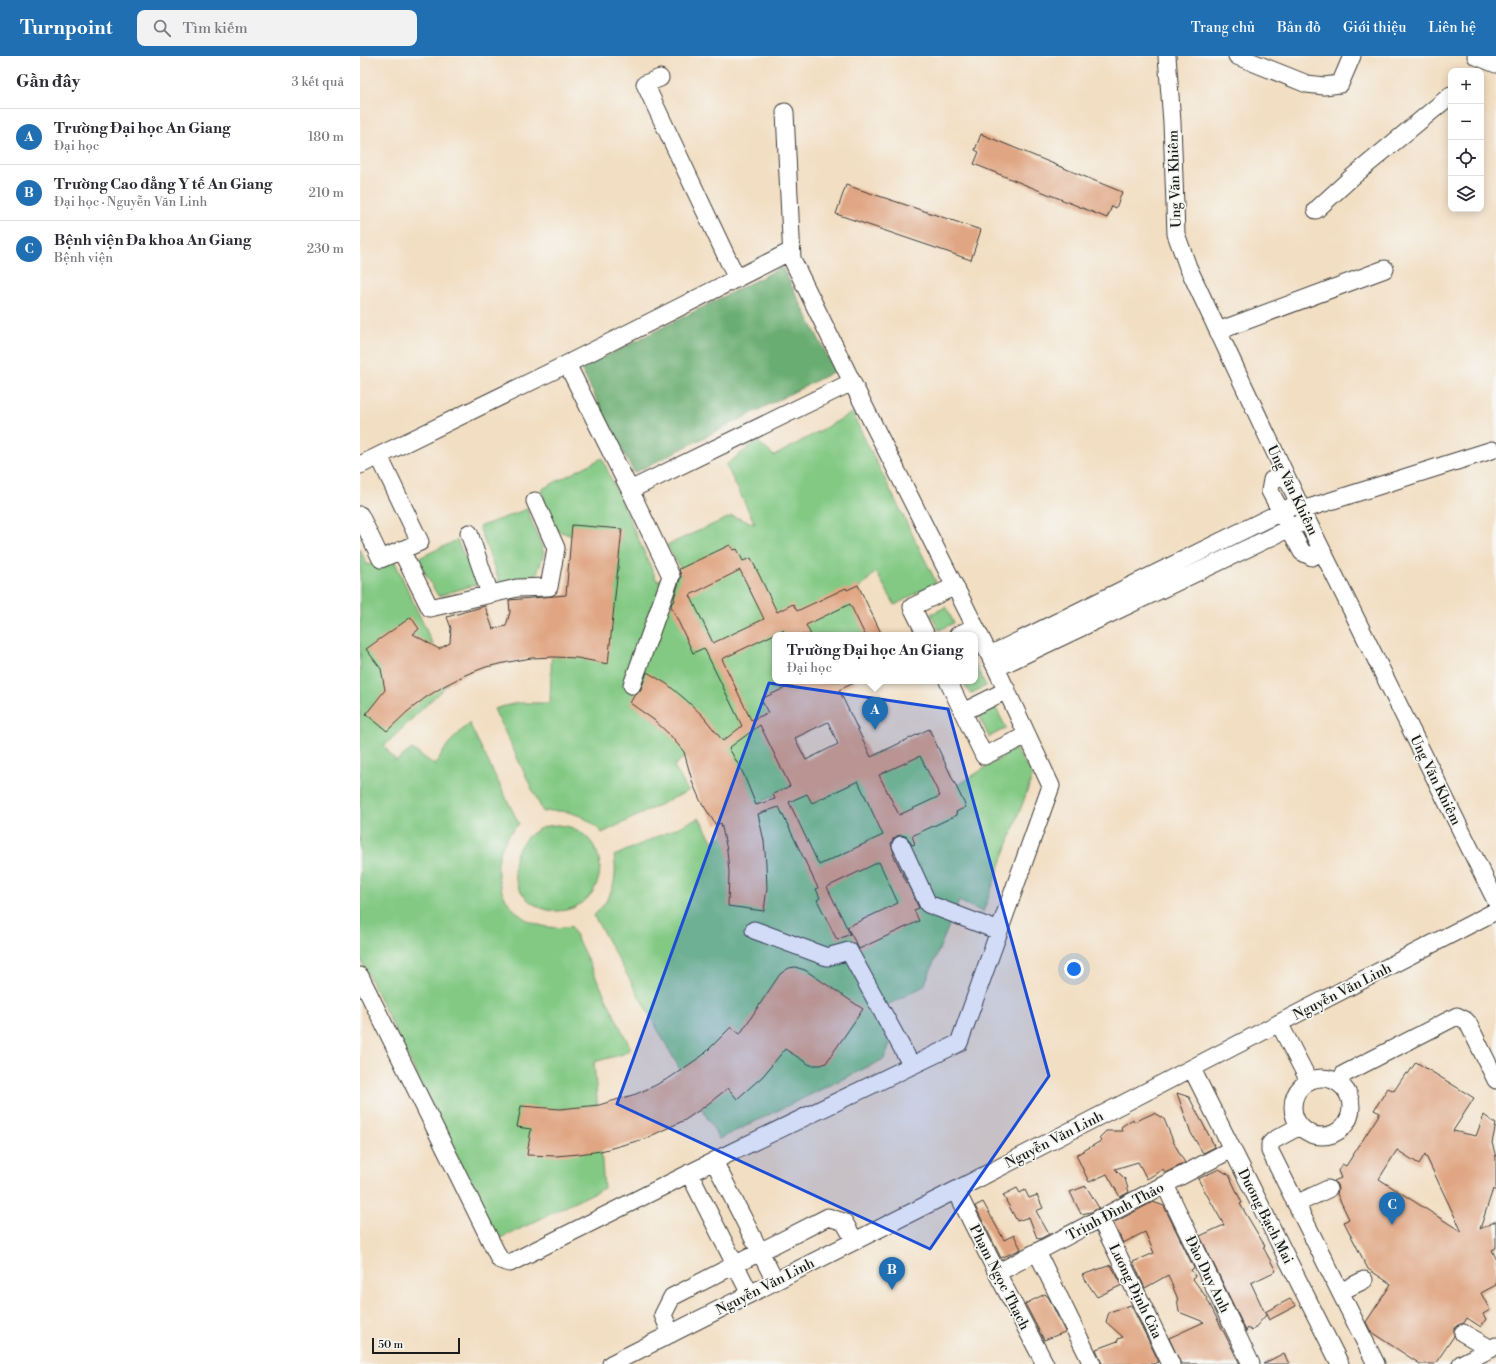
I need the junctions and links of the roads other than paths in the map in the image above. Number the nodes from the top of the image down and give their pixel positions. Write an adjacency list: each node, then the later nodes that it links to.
1 (1167, 56): 11 (street, Ung Văn Khiêm)
2 (1237, 56): 3 (street)
3 (1352, 56)
4 (660, 78): 10 (street)
5 (1448, 97): 7 (street)
6 (785, 112): 8 (street)
7 (1316, 210)
8 (791, 251): 10 (street); 13 (street)
9 (1385, 269): 11 (street)
10 (737, 279): 12 (street)
11 (1218, 331): 17 (street, Ung Văn Khiêm)
12 (567, 364): 15 (street); 18 (street)
13 (852, 382): 18 (street); 27 (street)
14 (1492, 450): 21 (street)
15 (379, 456): 16 (street); 25 (street)
16 (360, 466)
17 (1285, 474): 20 (street); 21 (street, Ung Văn Khiêm)
18 (630, 490): 36 (street)
19 (535, 501): 28 (street)
20 (1281, 511): 21 (street); 23 (street); 34 (street)
21 (1302, 511): 23 (street); 26 (street, Ung Văn Khiêm)
22 (360, 515): 25 (street)
23 (1289, 528): 26 (street); 34 (street)
24 (469, 533): 28 (street)
25 (401, 550): 28 (street)
26 (1322, 552): 41 (street, Ung Văn Khiêm)
27 (955, 586): 29 (street); 30 (street)
28 (490, 594)
29 (975, 627): 31 (street); 32 (street)
30 (924, 632)
31 (964, 632)
32 (978, 632)
33 (978, 633): 34 (street)
34 (993, 662): 37 (street)
35 (949, 684): 38 (street)
36 (632, 685)
37 (1006, 690): 38 (street); 39 (street)
38 (963, 712): 39 (street)
39 (1027, 736): 44 (street)
40 (901, 845): 44 (street)
41 (1496, 901)
42 (1496, 911): 46 (street, Nguyễn Văn Linh)
43 (754, 930): 47 (street)
44 (999, 931): 47 (street)
45 (360, 976): 55 (street)
46 (1279, 1023): 48 (street, Nguyễn Văn Linh); 50 (street)
47 (912, 1066): 54 (street)
48 (1192, 1068): 53 (street, Dương Bạch Mai); 58 (street, Nguyễn Văn Linh)
49 (1496, 1080): 51 (street)
50 (1309, 1081): 51 (street); 52 (street)
51 (1338, 1083): 52 (street)
52 (1300, 1126): 59 (street)
53 (1232, 1149): 56 (street, Trịnh Đình Thảo); 78 (street, Dương Bạch Mai)
54 (714, 1161): 55 (street); 62 (street)
55 (689, 1173): 64 (street)
56 (1165, 1185): 60 (street, Trịnh Đình Thảo); 77 (street, Đào Duy Anh)
57 (1328, 1189): 59 (street)
58 (956, 1190): 61 (street, Nguyễn Văn Linh); 65 (street, Phạm Ngọc Thạch)
59 (1296, 1204): 68 (street)
60 (1100, 1218): 63 (street, Trịnh Đình Thảo); 76 (street, Lương Định Của)
61 (855, 1240): 62 (street); 67 (street, Nguyễn Văn Linh)
62 (760, 1252): 64 (street); 67 (street)
63 (1037, 1252): 65 (street, Trịnh Đình Thảo); 75 (street)
64 (735, 1265): 69 (street); 71 (street)
65 (997, 1273): 74 (street, Phạm Ngọc Thạch)
66 (1364, 1280): 68 (street)
67 (774, 1281): 69 (street, Nguyễn Văn Linh)
68 (1340, 1292): 79 (street)
69 (750, 1294): 71 (street, Nguyễn Văn Linh)
70 (1463, 1333): 72 (street)
71 (671, 1334): 73 (street, Nguyễn Văn Linh)
72 (1493, 1348): 80 (street)
73 (611, 1364)
74 (1044, 1364)
75 (1092, 1364)
76 (1171, 1364)
77 (1252, 1364)
78 (1340, 1364)
79 (1376, 1364)
80 (1461, 1364)

